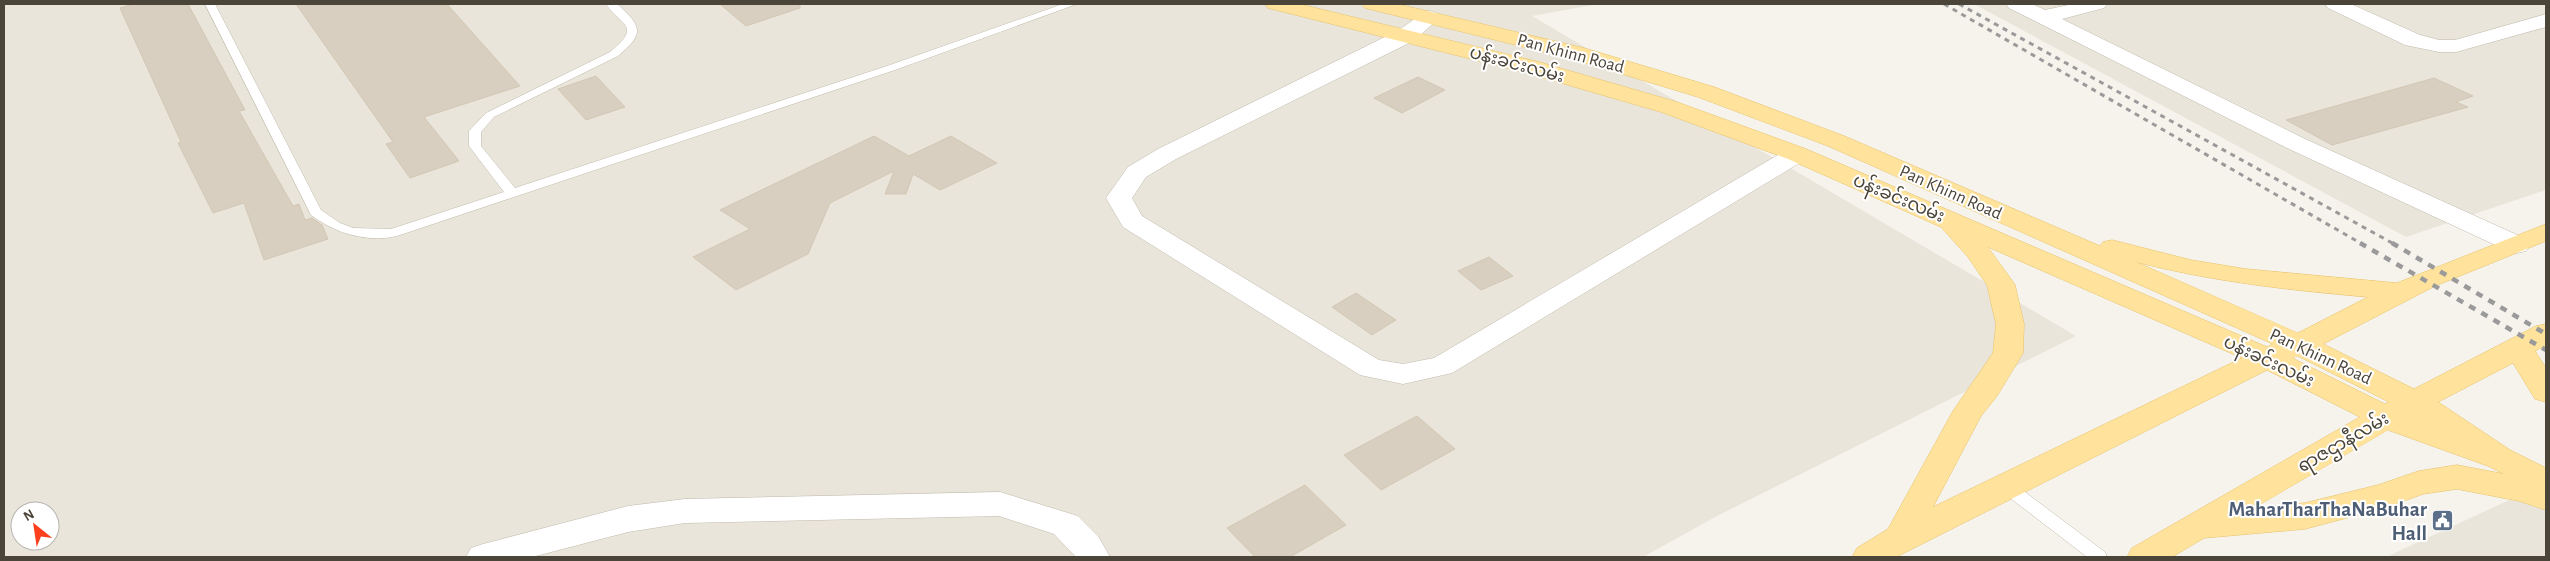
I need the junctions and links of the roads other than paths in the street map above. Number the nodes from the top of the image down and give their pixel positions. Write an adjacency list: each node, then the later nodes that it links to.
1 (210, 4): 14 (lane)
2 (611, 4): 14 (lane)
3 (1072, 4): 14 (lane)
4 (1275, 4): 12 (main road, ပန်းခင်းလမ်း)
5 (1372, 4): 9 (main road, Pan Khinn Road)
6 (2016, 4): 10 (street)
7 (2096, 4): 10 (street)
8 (2335, 4): 11 (street)
9 (1430, 17): 12 (street); 15 (main road, Pan Khinn Road)
10 (2044, 17): 18 (street)
11 (2546, 20)
12 (1408, 35): 13 (main road, ပန်းခင်းလမ်း); 13 (street)
13 (1797, 154): 16 (main road, ပန်းခင်းလမ်း)
14 (512, 193)
15 (1978, 205): 19 (main road); 21 (main road, Pan Khinn Road)
16 (1948, 220): 23 (main road, ပန်းခင်းလမ်း); 32 (main road)
17 (2546, 232): 18 (main road)
18 (2517, 246): 19 (main road)
19 (2401, 292): 21 (main road)
20 (2546, 333): 22 (main road, ရာဇဌာနီလမ်း)
21 (2299, 344): 23 (main road); 25 (main road, Pan Khinn Road)
22 (2519, 349): 24 (main road); 25 (main road, ရာဇဌာနီလမ်း)
23 (2267, 358): 26 (main road, ပန်းခင်းလမ်း); 29 (main road)
24 (2546, 392)
25 (2415, 402): 26 (main road, ရာဇဌာနီလမ်း); 27 (main road, Pan Khinn Road)
26 (2385, 417): 27 (main road, ပန်းခင်းလမ်း); 31 (main road, ရာဇဌာနီလမ်း)
27 (2499, 458): 28 (main road)
28 (2546, 482)
29 (2008, 487): 32 (main road); 36 (lane)
30 (2546, 498): 31 (main road)
31 (2196, 527): 37 (main road, ရာဇဌာနီလမ်း)
32 (1900, 538): 35 (main road)
33 (483, 557): 34 (street)
34 (1093, 557)
35 (1869, 557)
36 (2099, 557)
37 (2144, 557)

